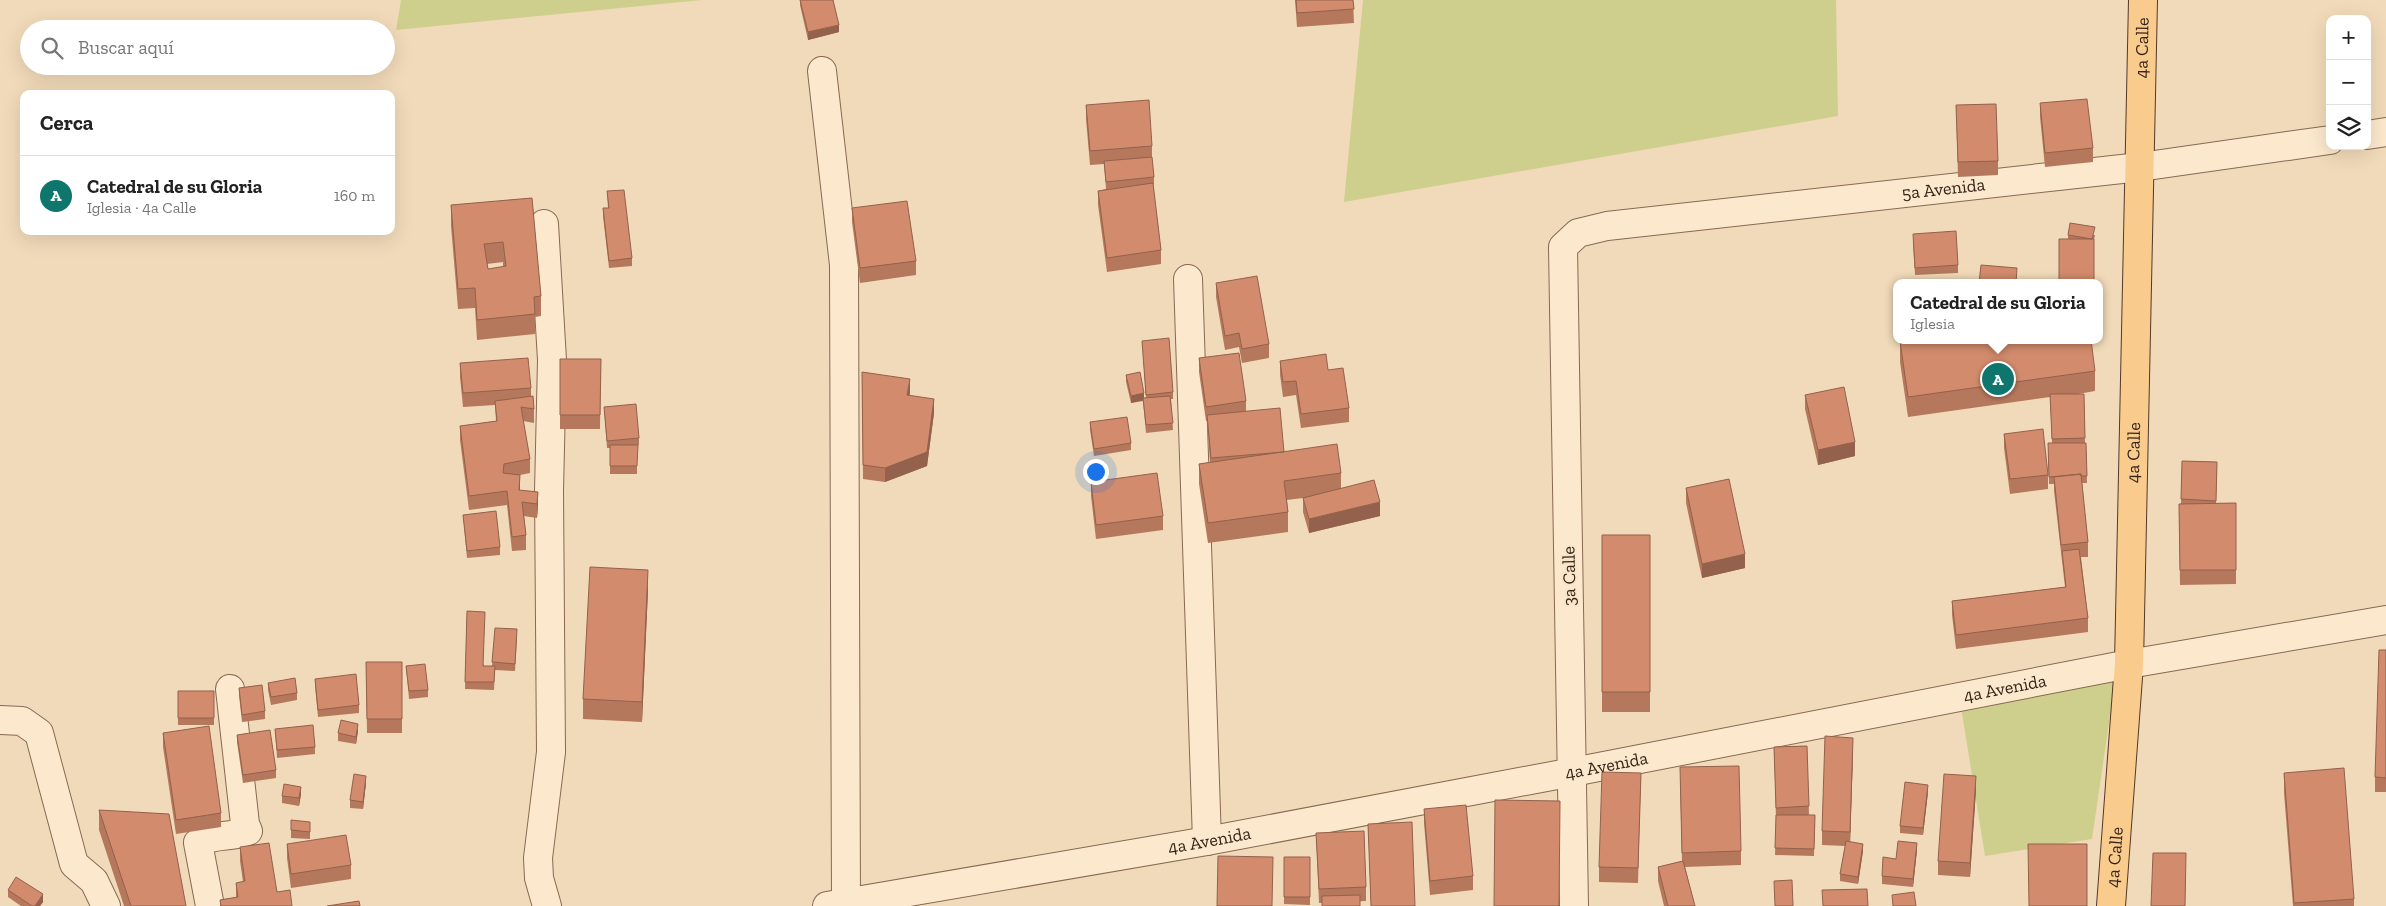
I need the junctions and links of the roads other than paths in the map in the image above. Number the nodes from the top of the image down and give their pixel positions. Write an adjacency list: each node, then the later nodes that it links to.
1 (2143, 0): 6 (main road, 4a Calle)
2 (822, 71): 16 (street)
3 (2386, 132): 4 (street)
4 (2371, 134)
5 (2326, 141): 6 (street, 5a Avenida)
6 (2140, 167): 8 (street, 5a Avenida); 11 (main road, 4a Calle)
7 (544, 224): 19 (street)
8 (1563, 247): 14 (street, 3a Calle)
9 (1188, 279): 15 (street)
10 (2386, 620): 11 (street, 4a Avenida)
11 (2129, 664): 14 (street, 4a Avenida); 21 (main road, 4a Calle)
12 (230, 689): 18 (street)
13 (0, 720): 17 (street)
14 (1573, 772): 15 (street, 4a Avenida); 20 (street, 3a Calle)
15 (1207, 841): 16 (street, 4a Avenida)
16 (836, 904)
17 (106, 906)
18 (210, 906)
19 (547, 906)
20 (1574, 906)
21 (2111, 906)

